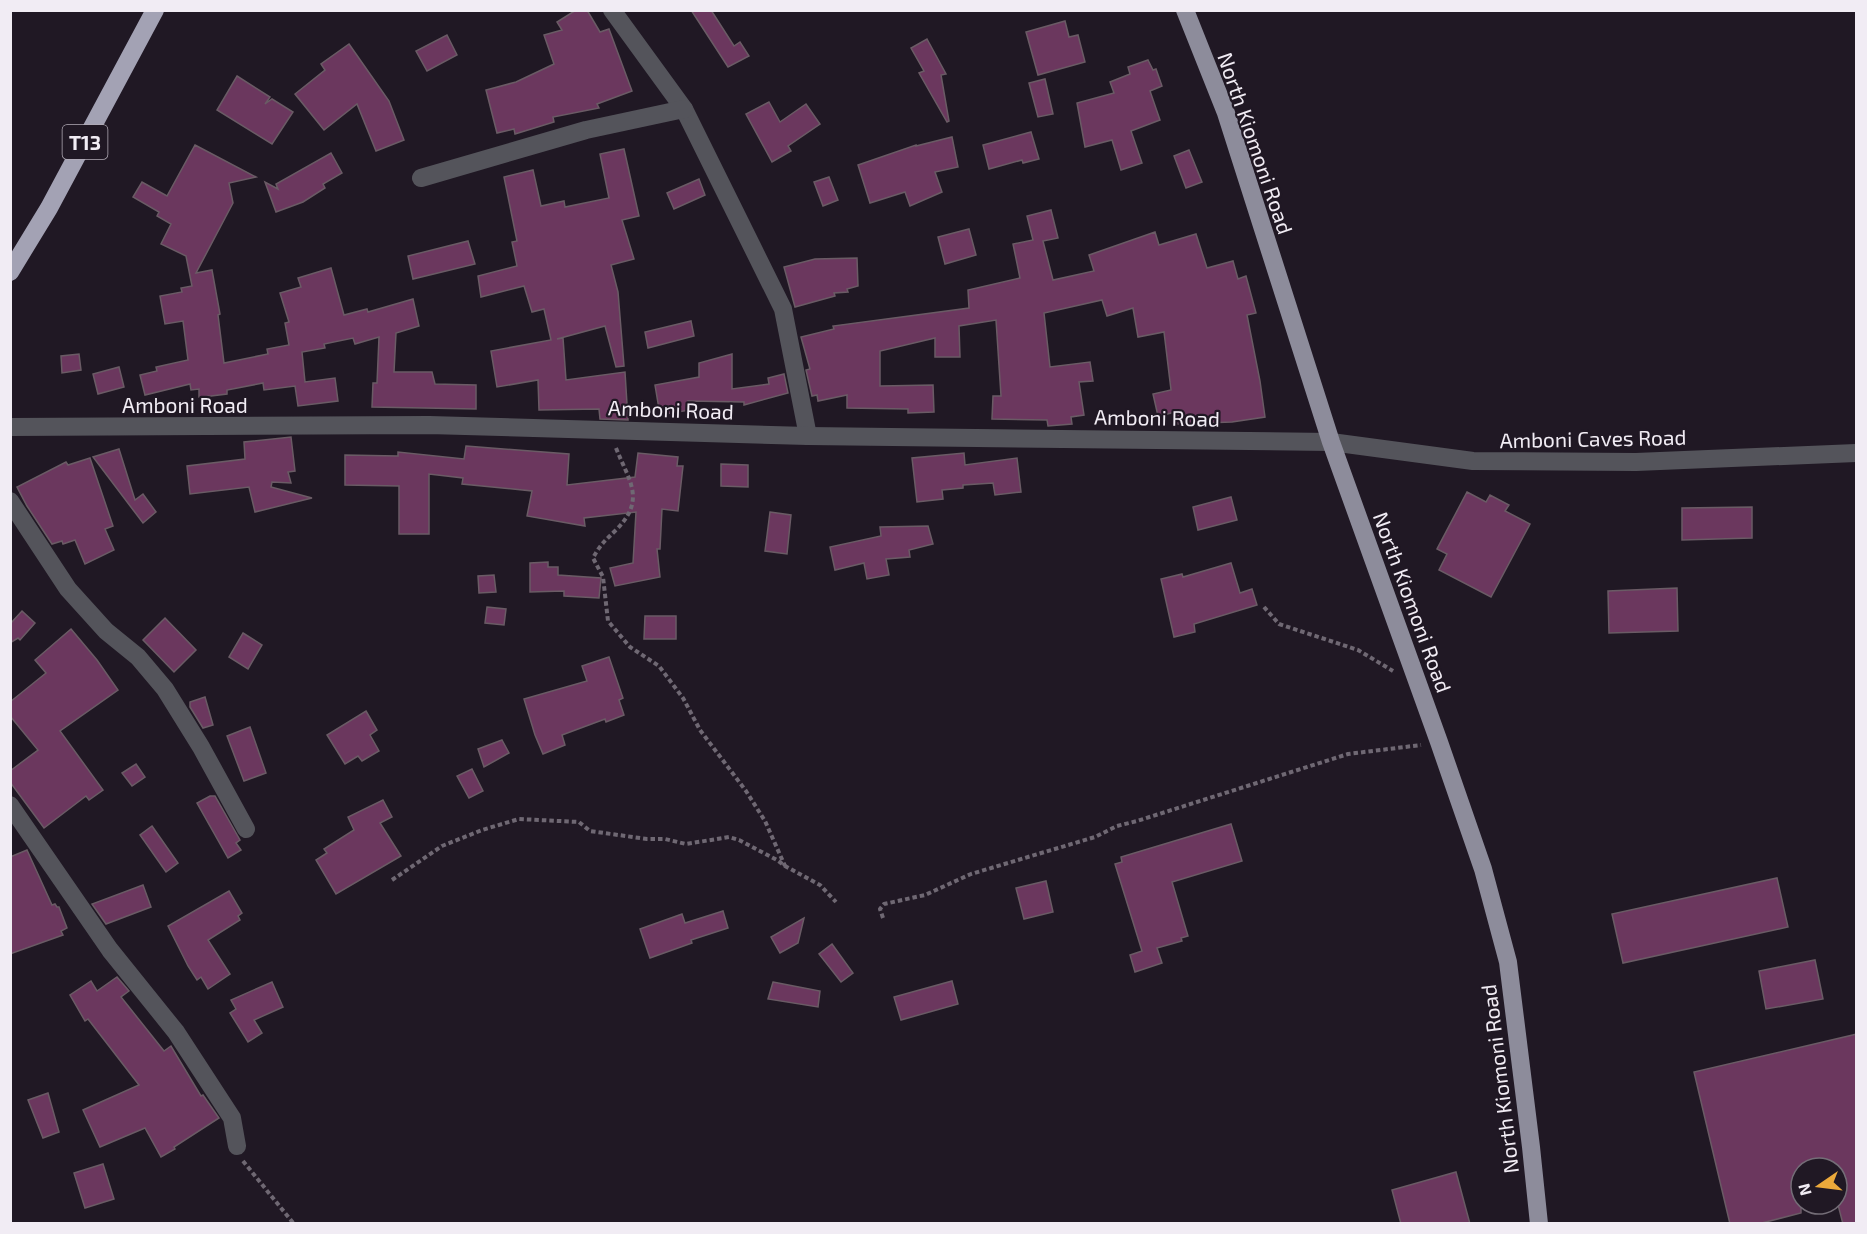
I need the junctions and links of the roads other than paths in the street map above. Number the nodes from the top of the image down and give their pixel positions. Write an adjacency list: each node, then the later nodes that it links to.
1 (155, 10): 6 (highway, T13)
2 (612, 10): 4 (street)
3 (1185, 10): 9 (main road, North Kiomoni Road)
4 (684, 110): 5 (street); 8 (street)
5 (421, 178)
6 (10, 272)
7 (10, 427): 8 (street, Amboni Road)
8 (808, 436): 9 (street, Amboni Road)
9 (1330, 442): 10 (street, Amboni Caves Road); 15 (main road, North Kiomoni Road)
10 (1857, 453)
11 (10, 501): 13 (street)
12 (10, 805): 14 (street)
13 (246, 829)
14 (237, 1146)
15 (1539, 1224)

